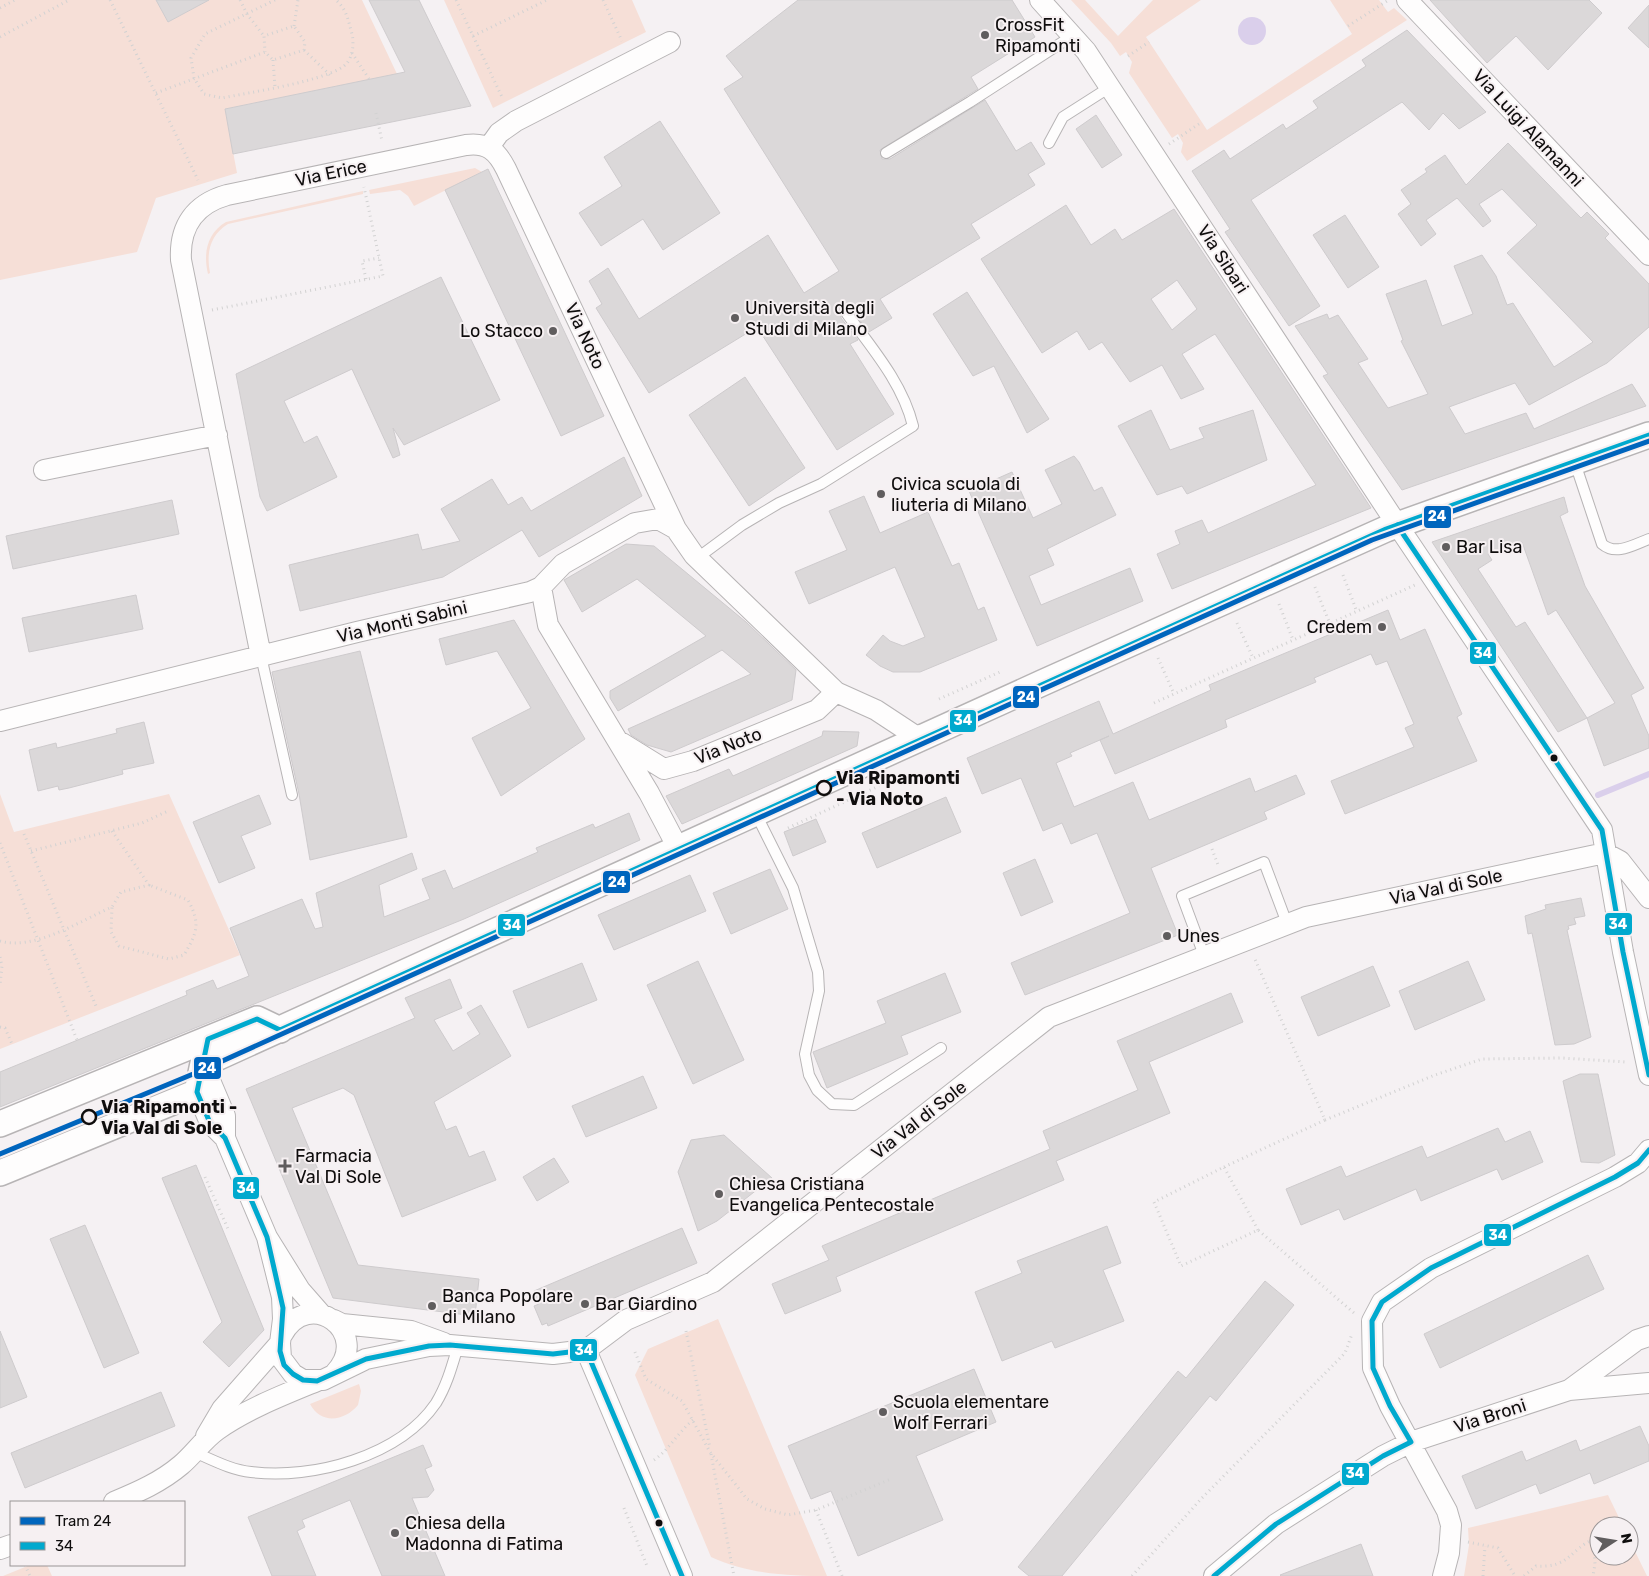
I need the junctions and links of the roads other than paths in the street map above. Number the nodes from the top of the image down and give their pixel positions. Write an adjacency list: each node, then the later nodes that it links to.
1 (1040, 0): 3 (street, Via Sibari)
2 (1407, 0): 9 (street, Via Luigi Alamanni)
3 (1072, 36): 5 (street, Via Sibari); 8 (lane)
4 (670, 42): 7 (street)
5 (1110, 87): 6 (lane); 15 (street, Via Sibari)
6 (1049, 143)
7 (489, 147): 11 (street, Via Erice); 16 (street, Via Noto)
8 (886, 153)
9 (1649, 255)
10 (847, 314): 18 (lane)
11 (216, 435): 14 (street); 20 (street)
12 (1649, 435): 13 (street)
13 (1574, 462): 15 (street); 17 (lane)
14 (44, 470)
15 (1397, 525): 23 (street); 28 (street, Via Sibari)
16 (676, 530): 18 (street, Via Noto); 19 (street)
17 (1649, 539)
18 (696, 559): 21 (street, Via Noto)
19 (541, 586): 20 (street, Via Monti Sabini); 24 (street, Via Noto)
20 (261, 656): 22 (street, Via Monti Sabini); 25 (lane)
21 (836, 692): 23 (street, Via Noto); 24 (street, Via Noto)
22 (0, 721)
23 (925, 736): 26 (street)
24 (618, 741): 27 (street, Via Noto)
25 (292, 795)
26 (756, 814): 27 (street); 35 (lane)
27 (679, 850): 33 (street)
28 (1605, 853): 29 (street); 30 (street, Via Val di Sole); 32 (street, Via Sibari)
29 (1649, 898)
30 (1288, 926): 31 (street, Via Val di Sole); 31 (lane)
31 (1205, 958): 49 (street, Via Val di Sole)
32 (1643, 1014): 38 (street, Via Sibari)
33 (280, 1030): 34 (street); 37 (street)
34 (208, 1039): 36 (street); 37 (street)
35 (941, 1048)
36 (179, 1051): 37 (street); 40 (street)
37 (203, 1064): 39 (street); 41 (street)
38 (1648, 1069)
39 (197, 1092): 41 (street); 43 (street)
40 (0, 1124)
41 (225, 1138): 44 (street)
42 (1649, 1150): 54 (street)
43 (0, 1173)
44 (267, 1237): 45 (street); 47 (street)
45 (327, 1317): 47 (street, Via Val di Sole); 48 (street, Via Val di Sole); 50 (street)
46 (1649, 1336): 53 (street, Via Broni)
47 (281, 1339): 51 (street); 55 (street, Via Val di Sole)
48 (454, 1346): 49 (street, Via Val di Sole); 50 (street, Via Val di Sole); 55 (lane)
49 (586, 1350): 57 (street)
50 (335, 1373): 51 (street, Via Val di Sole)
51 (317, 1381): 55 (street, Via Val di Sole)
52 (1649, 1383): 53 (street, Via Broni)
53 (1569, 1390): 54 (street, Via Broni)
54 (1411, 1442): 58 (street, Via Broni); 59 (street)
55 (199, 1446): 56 (street)
56 (116, 1501)
57 (682, 1576)
58 (1214, 1576)
59 (1443, 1576)

